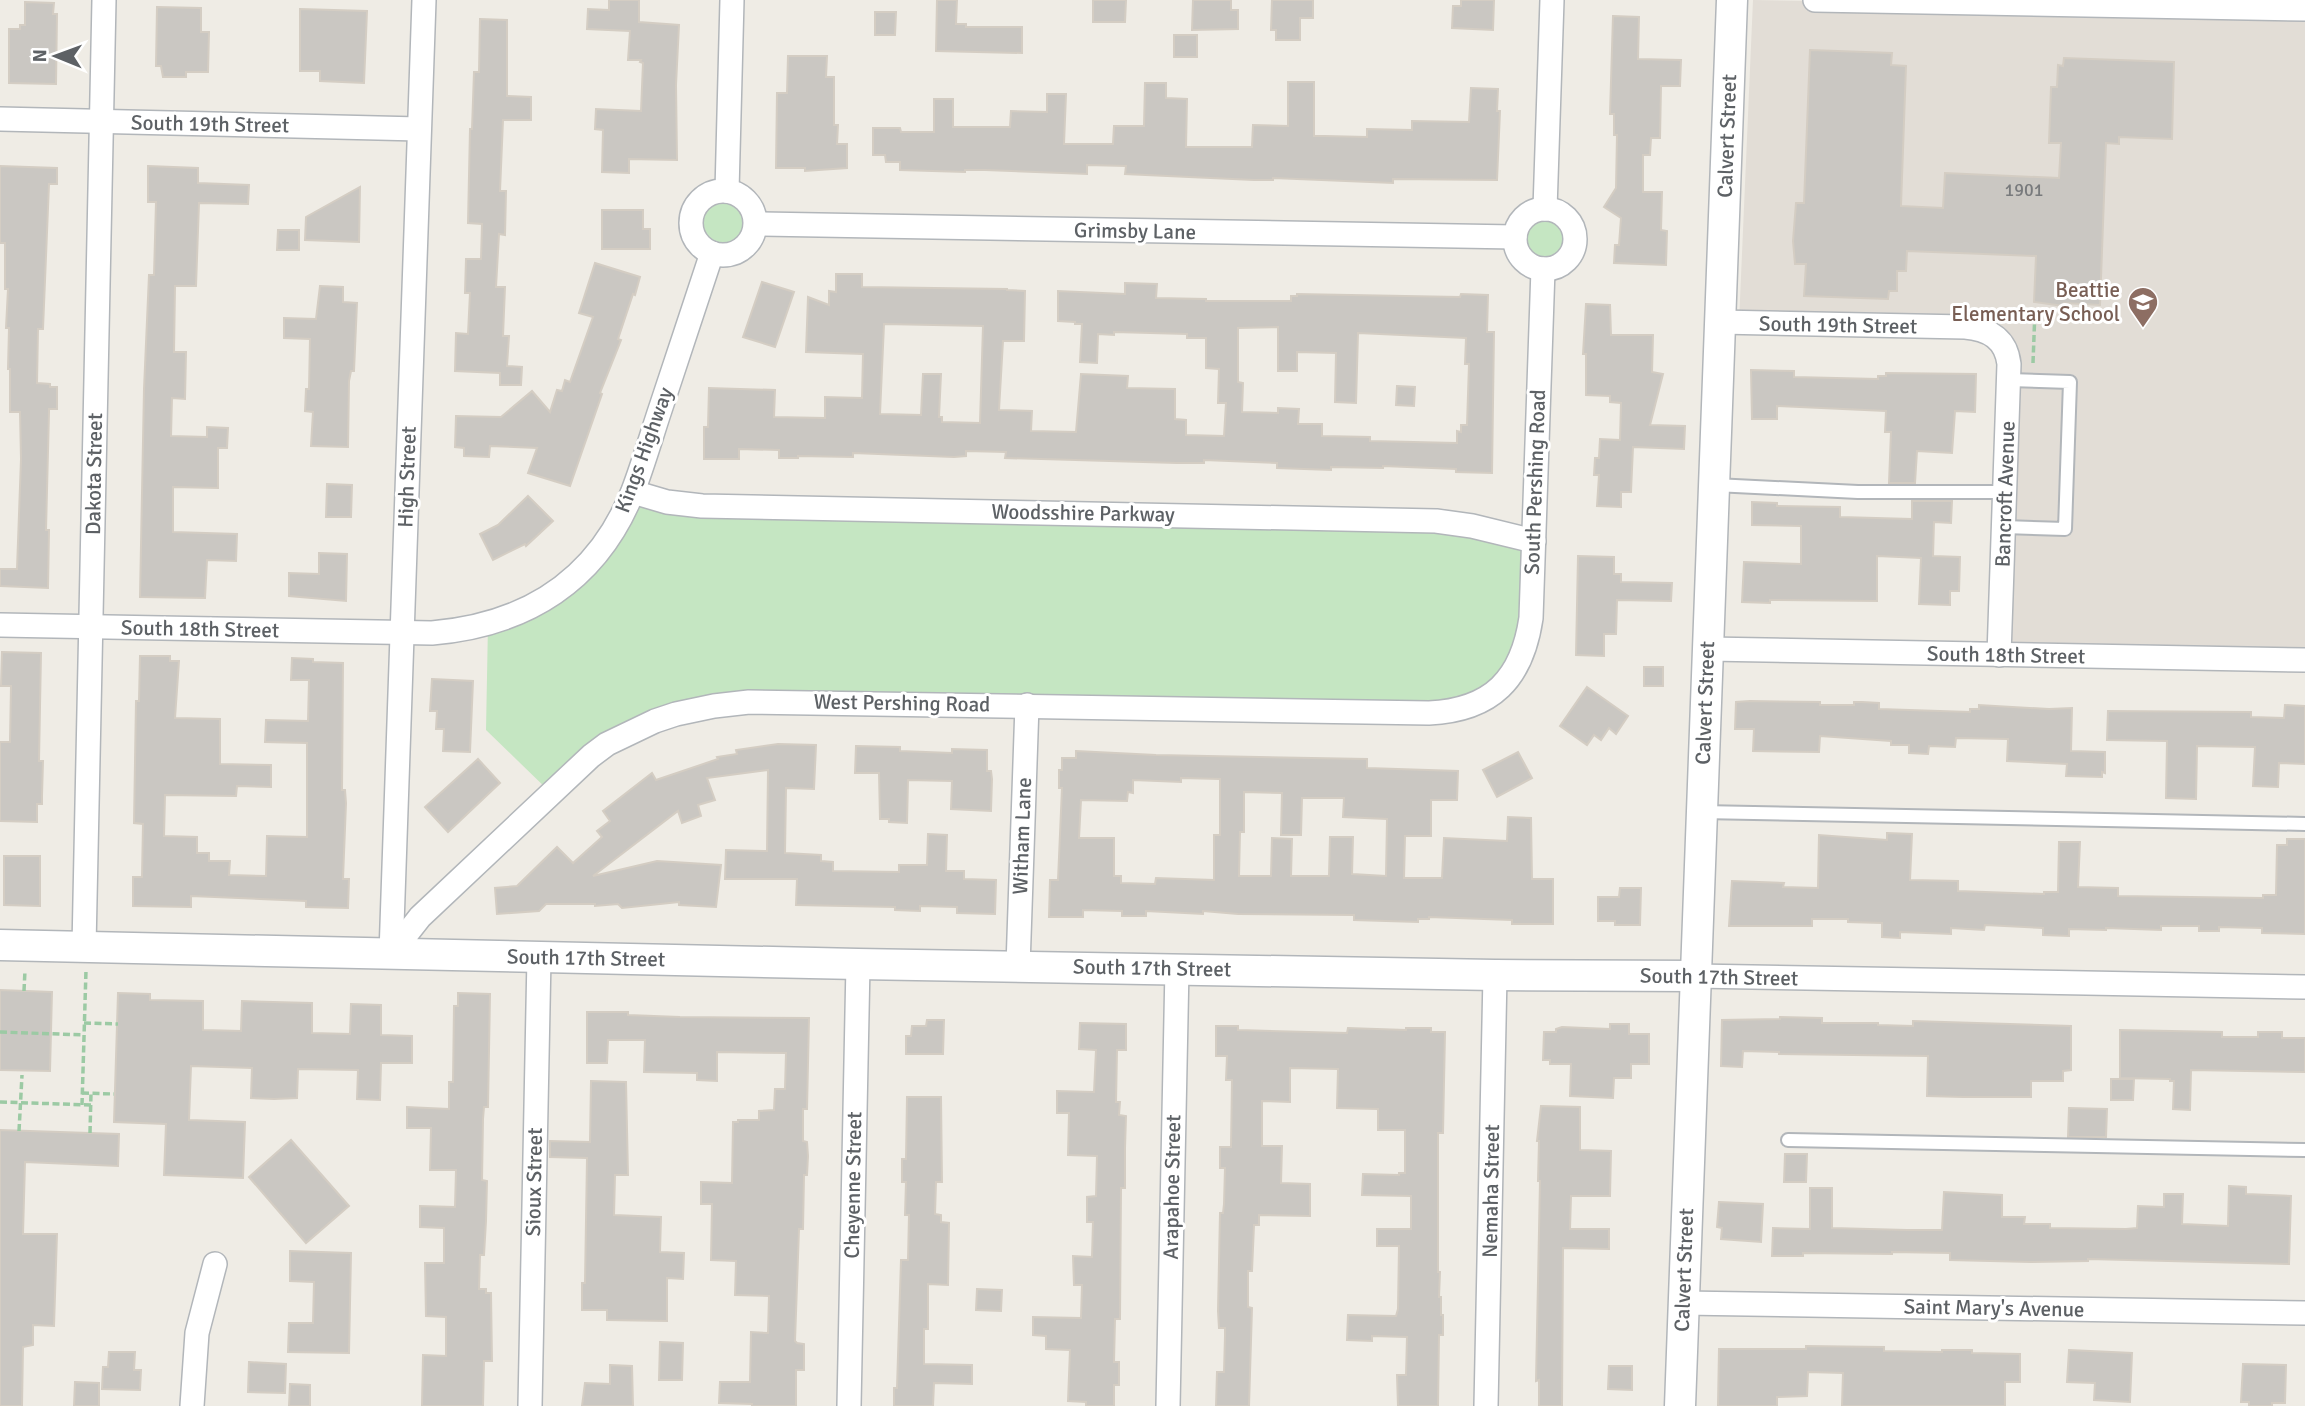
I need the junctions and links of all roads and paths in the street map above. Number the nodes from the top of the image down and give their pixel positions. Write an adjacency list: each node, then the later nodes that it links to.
1 (104, 0): 9 (street, Dakota Street)
2 (424, 0): 10 (street, High Street)
3 (732, 0): 11 (street)
4 (1552, 0): 12 (street)
5 (1732, 0): 17 (street, Calvert Street)
6 (1815, 0): 7 (street)
7 (2305, 9)
8 (0, 119): 9 (street, South 19th Street)
9 (102, 122): 10 (street, South 19th Street); 26 (street, Dakota Street)
10 (419, 129): 27 (street, High Street)
11 (727, 191): 13 (street); 15 (street)
12 (1545, 209): 14 (street); 16 (street)
13 (755, 224): 14 (street, Grimsby Lane); 15 (street)
14 (1515, 237): 16 (street)
15 (712, 253): 21 (street, Kings Highway)
16 (1543, 269): 24 (street, South Pershing Road)
17 (1720, 322): 18 (street, South 19th Street); 20 (street, Calvert Street)
18 (1996, 337): 19 (street, Bancroft Avenue)
19 (2009, 380): 22 (street, Bancroft Avenue); 23 (lane)
20 (1713, 485): 22 (lane); 28 (street, Calvert Street)
21 (633, 492): 24 (street, Woodsshire Parkway); 27 (street, Kings Highway)
22 (2005, 492): 23 (street, Bancroft Avenue)
23 (2004, 527): 29 (street, Bancroft Avenue)
24 (1534, 541): 31 (street, South Pershing Road)
25 (0, 625): 26 (street, South 18th Street)
26 (91, 626): 27 (street, South 18th Street); 36 (street, Dakota Street)
27 (401, 632): 37 (street, High Street)
28 (1708, 649): 29 (street, South 18th Street); 33 (street, Calvert Street)
29 (1999, 655): 30 (street, South 18th Street)
30 (2305, 660)
31 (1501, 688): 32 (street, West Pershing Road)
32 (1027, 705): 37 (street, West Pershing Road); 40 (street, Witham Lane)
33 (1701, 812): 34 (lane); 44 (street, Calvert Street)
34 (2305, 824)
35 (0, 945): 36 (street, South 17th Street)
36 (85, 947): 37 (street, South 17th Street); 47 (path)
37 (391, 954): 38 (street, South 17th Street)
38 (539, 957): 39 (street, South 17th Street); 67 (street, Sioux Street)
39 (858, 964): 40 (street, South 17th Street); 68 (street, Cheyenne Street)
40 (1018, 966): 41 (street, South 17th Street)
41 (1177, 968): 43 (street, South 17th Street); 69 (street, Arapahoe Street)
42 (25, 970): 46 (path)
43 (1495, 975): 44 (street, South 17th Street); 70 (street, Nemaha Street)
44 (1695, 976): 45 (street, South 17th Street); 64 (street, Calvert Street)
45 (2305, 987)
46 (24, 991)
47 (84, 1023): 48 (path); 50 (path)
48 (118, 1024)
49 (0, 1032): 50 (path)
50 (84, 1035): 52 (path)
51 (22, 1075): 56 (path)
52 (82, 1093): 53 (path); 57 (path)
53 (92, 1093): 54 (path); 58 (path)
54 (114, 1094)
55 (0, 1102): 56 (path)
56 (21, 1102): 57 (path); 59 (path)
57 (82, 1105): 58 (path)
58 (91, 1105): 60 (path)
59 (19, 1131)
60 (90, 1133)
61 (1788, 1140): 62 (lane)
62 (2305, 1150)
63 (215, 1264): 66 (street)
64 (1683, 1303): 65 (street, Saint Mary's Avenue); 71 (street, Calvert Street)
65 (2305, 1313)
66 (192, 1406)
67 (530, 1406)
68 (849, 1406)
69 (1168, 1406)
70 (1486, 1406)
71 (1679, 1406)

